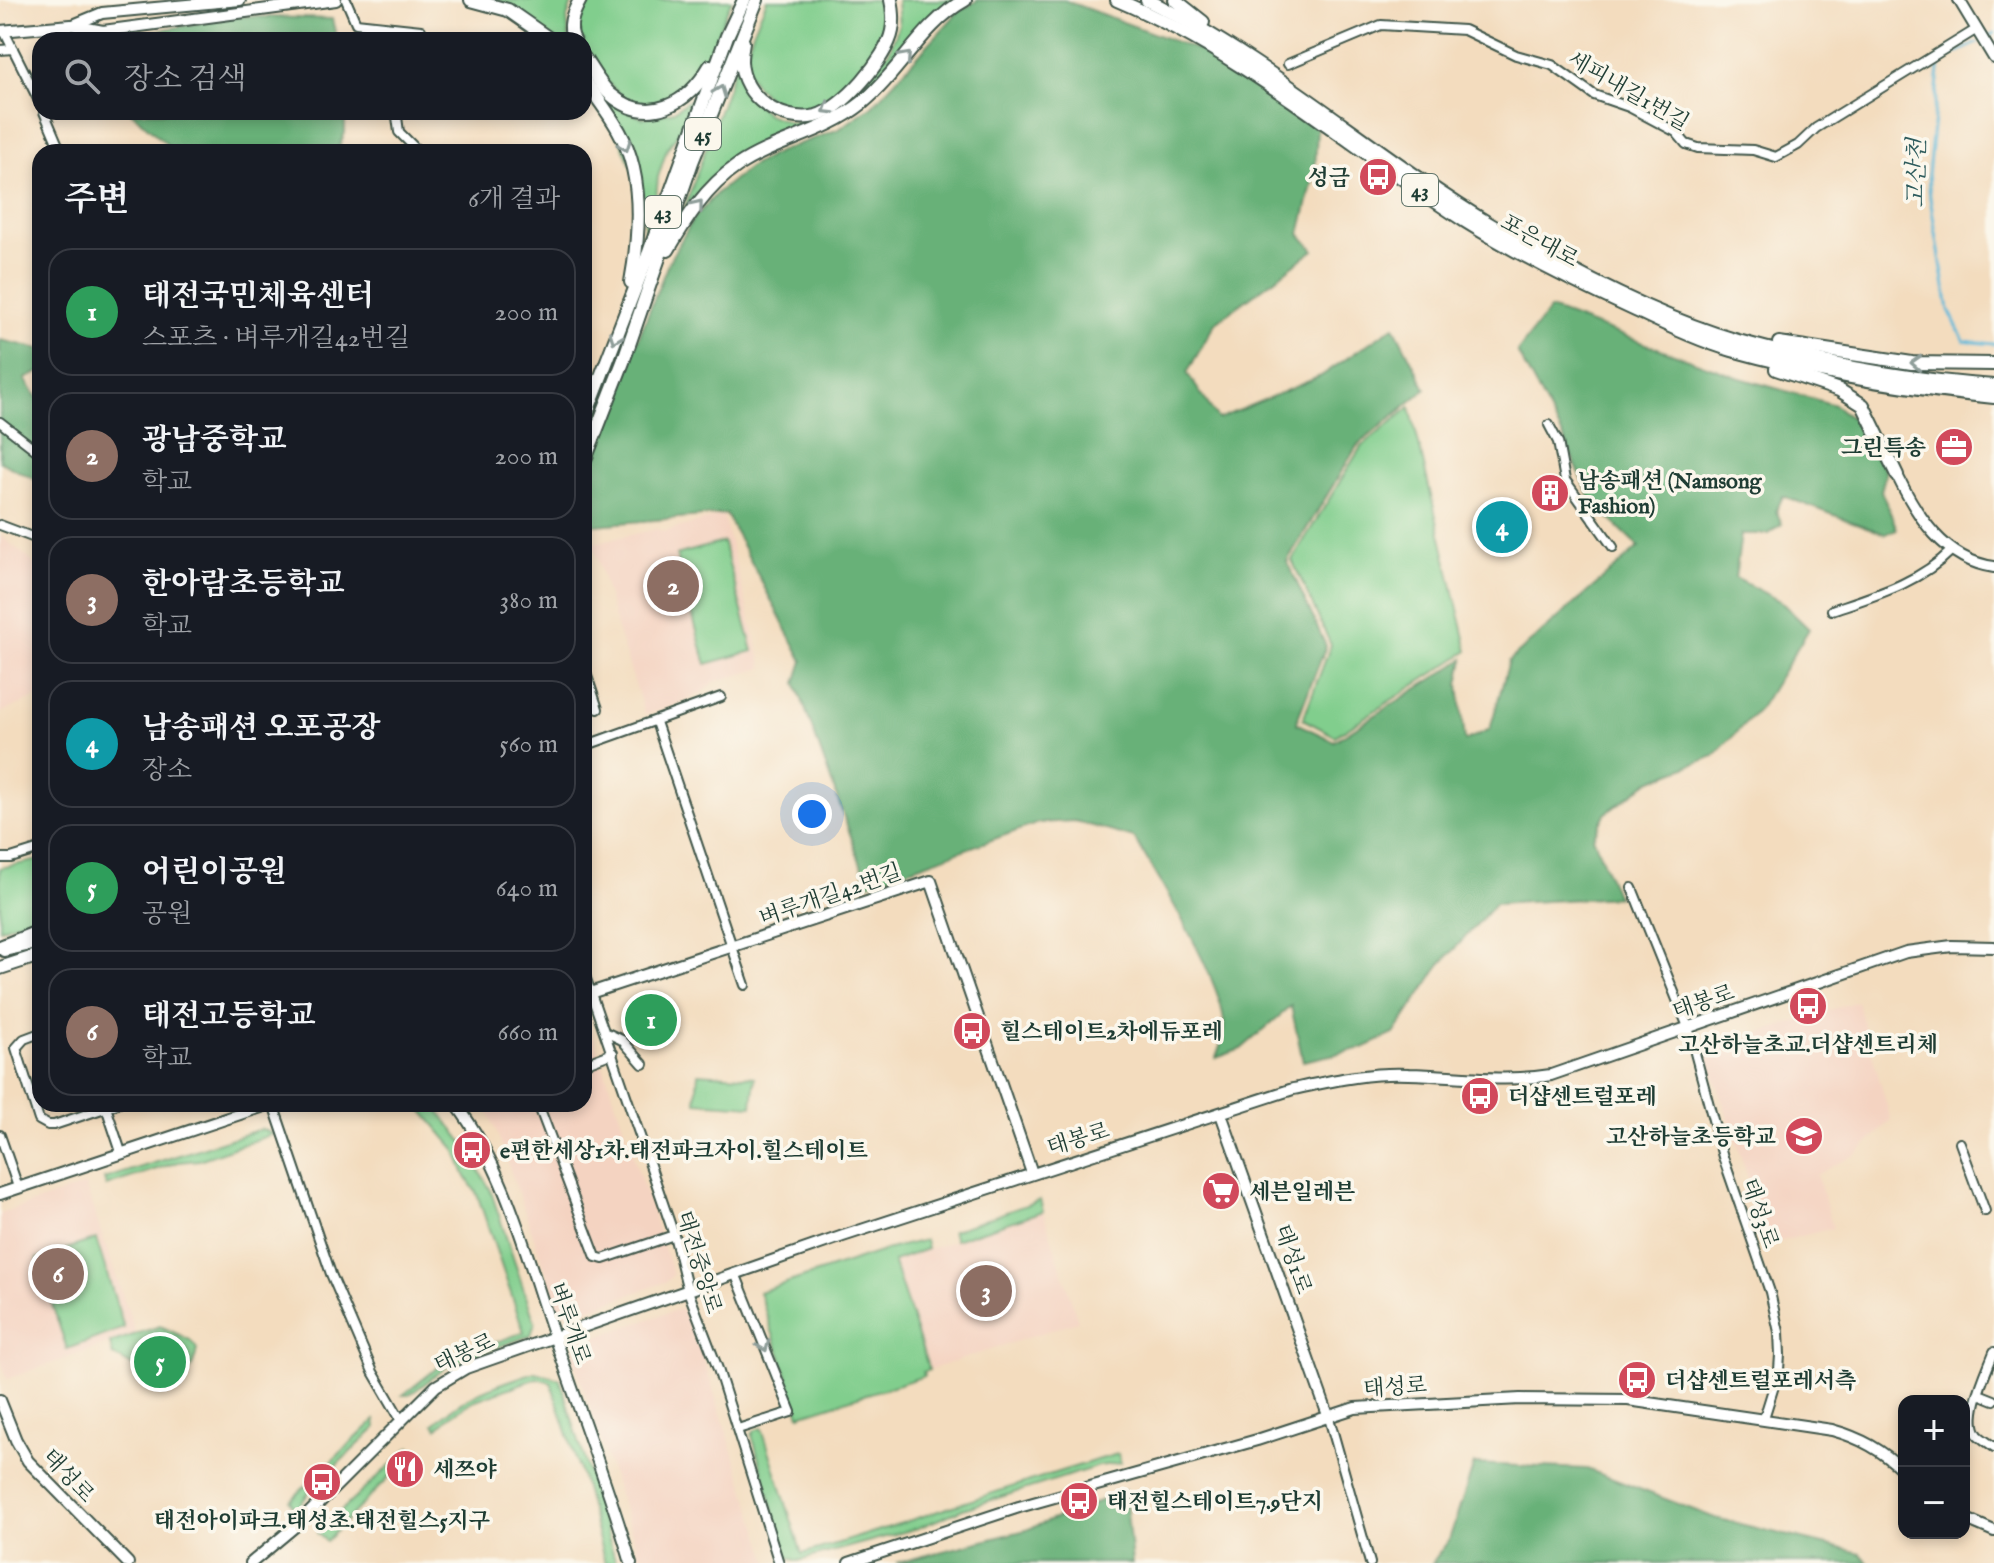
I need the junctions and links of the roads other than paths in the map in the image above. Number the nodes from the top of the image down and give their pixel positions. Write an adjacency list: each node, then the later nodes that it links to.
1 (240, 0): 15 (street)
2 (336, 0): 15 (street)
3 (346, 0): 19 (street)
4 (471, 0): 20 (highway)
5 (580, 0): 21 (highway)
6 (757, 0): 16 (highway, 45)
7 (891, 0): 16 (highway, one-way to 16)
8 (965, 0): 35 (highway, one-way to 8)
9 (1110, 0): 14 (highway, 포은대로)
10 (1147, 0): 26 (highway, 포은대로 / 43)
11 (1175, 0): 26 (highway)
12 (1959, 0): 17 (street)
13 (743, 2): 22 (highway, 43)
14 (1122, 2): 38 (highway, 포은대로 / 43)
15 (71, 25): 18 (street)
16 (745, 26): 35 (highway, 45, one-way to 16)
17 (1977, 29): 25 (street); 27 (street, 세피내길1번길)
18 (2, 31): 23 (street)
19 (421, 32)
20 (540, 32)
21 (571, 32)
22 (727, 36): 28 (highway); 36 (highway, 43)
23 (13, 49): 24 (street); 29 (street)
24 (0, 50)
25 (1994, 58)
26 (1248, 59): 37 (highway, 포은대로 / 43)
27 (1288, 64)
28 (592, 69)
29 (32, 87)
30 (592, 91): 36 (highway, one-way to 36)
31 (47, 120): 33 (street)
32 (397, 120): 34 (street)
33 (58, 144)
34 (411, 144)
35 (655, 270): 45 (highway)
36 (626, 309): 42 (highway, 43, one-way to 42)
37 (1700, 327): 39 (highway, one-way to 37); 40 (highway, 포은대로 / 43)
38 (1729, 349): 41 (highway, 포은대로 / 43); 47 (highway)
39 (1994, 364)
40 (1994, 386)
41 (1994, 397)
42 (592, 399)
43 (0, 422): 46 (street)
44 (1549, 425): 50 (street)
45 (592, 440)
46 (32, 447)
47 (1897, 475): 51 (street)
48 (0, 525): 49 (street)
49 (32, 537)
50 (1613, 547)
51 (1952, 550): 52 (street); 53 (street)
52 (1994, 567)
53 (1832, 610)
54 (592, 691): 56 (street)
55 (721, 697): 57 (street)
56 (598, 709)
57 (656, 722): 58 (street); 65 (street)
58 (592, 743)
59 (32, 851): 60 (street)
60 (0, 858)
61 (1632, 888): 73 (street, 태성3로)
62 (32, 935): 66 (highway)
63 (32, 943): 66 (highway)
64 (1994, 947): 73 (street, 태봉로)
65 (733, 948): 70 (street); 71 (street, 벼루개길42번길); 91 (street, 벼루개길42번길)
66 (0, 949)
67 (32, 958): 69 (highway)
68 (32, 965): 69 (highway)
69 (0, 969)
70 (745, 985)
71 (592, 992)
72 (592, 1005): 74 (street, 태전중앙로)
73 (1688, 1027): 87 (street, 태봉로); 104 (street, 태성3로)
74 (605, 1032): 76 (street, 태전중앙로); 78 (street)
75 (32, 1036): 79 (street)
76 (613, 1053): 77 (street); 95 (street, 태전중앙로)
77 (592, 1061)
78 (643, 1064)
79 (32, 1098)
80 (36, 1112): 81 (street)
81 (89, 1112)
82 (107, 1112): 90 (street)
83 (247, 1112): 90 (street)
84 (275, 1112): 105 (street)
85 (461, 1112): 98 (street, 벼루개로)
86 (541, 1112): 95 (street)
87 (1221, 1114): 91 (street, 태봉로); 103 (street, 태성1로)
88 (0, 1135): 92 (street)
89 (1960, 1143): 94 (street)
90 (121, 1152): 92 (street)
91 (1032, 1173): 96 (street, 태봉로)
92 (18, 1187): 93 (street)
93 (0, 1194)
94 (1985, 1211)
95 (674, 1235): 97 (street, 태전중앙로)
96 (735, 1273): 97 (street, 태봉로); 106 (street, one-way to 106)
97 (688, 1291): 98 (street, 태봉로); 106 (street, 태전중앙로)
98 (554, 1336): 105 (street, 태봉로); 113 (street, 벼루개로)
99 (1994, 1355): 100 (street)
100 (1979, 1394): 102 (street); 107 (street)
101 (0, 1400): 111 (street, 태성로)
102 (1994, 1400)
103 (1329, 1418): 104 (street, 태성로); 115 (street, 태성로); 116 (street)
104 (1764, 1418): 108 (street, 태성로)
105 (401, 1420): 112 (street, 태봉로)
106 (738, 1429): 114 (street, 태전중앙로)
107 (1994, 1447)
108 (1900, 1467)
109 (1970, 1521): 110 (street)
110 (1994, 1531)
111 (128, 1563)
112 (251, 1563)
113 (631, 1563)
114 (779, 1563)
115 (849, 1563)
116 (1370, 1563)

